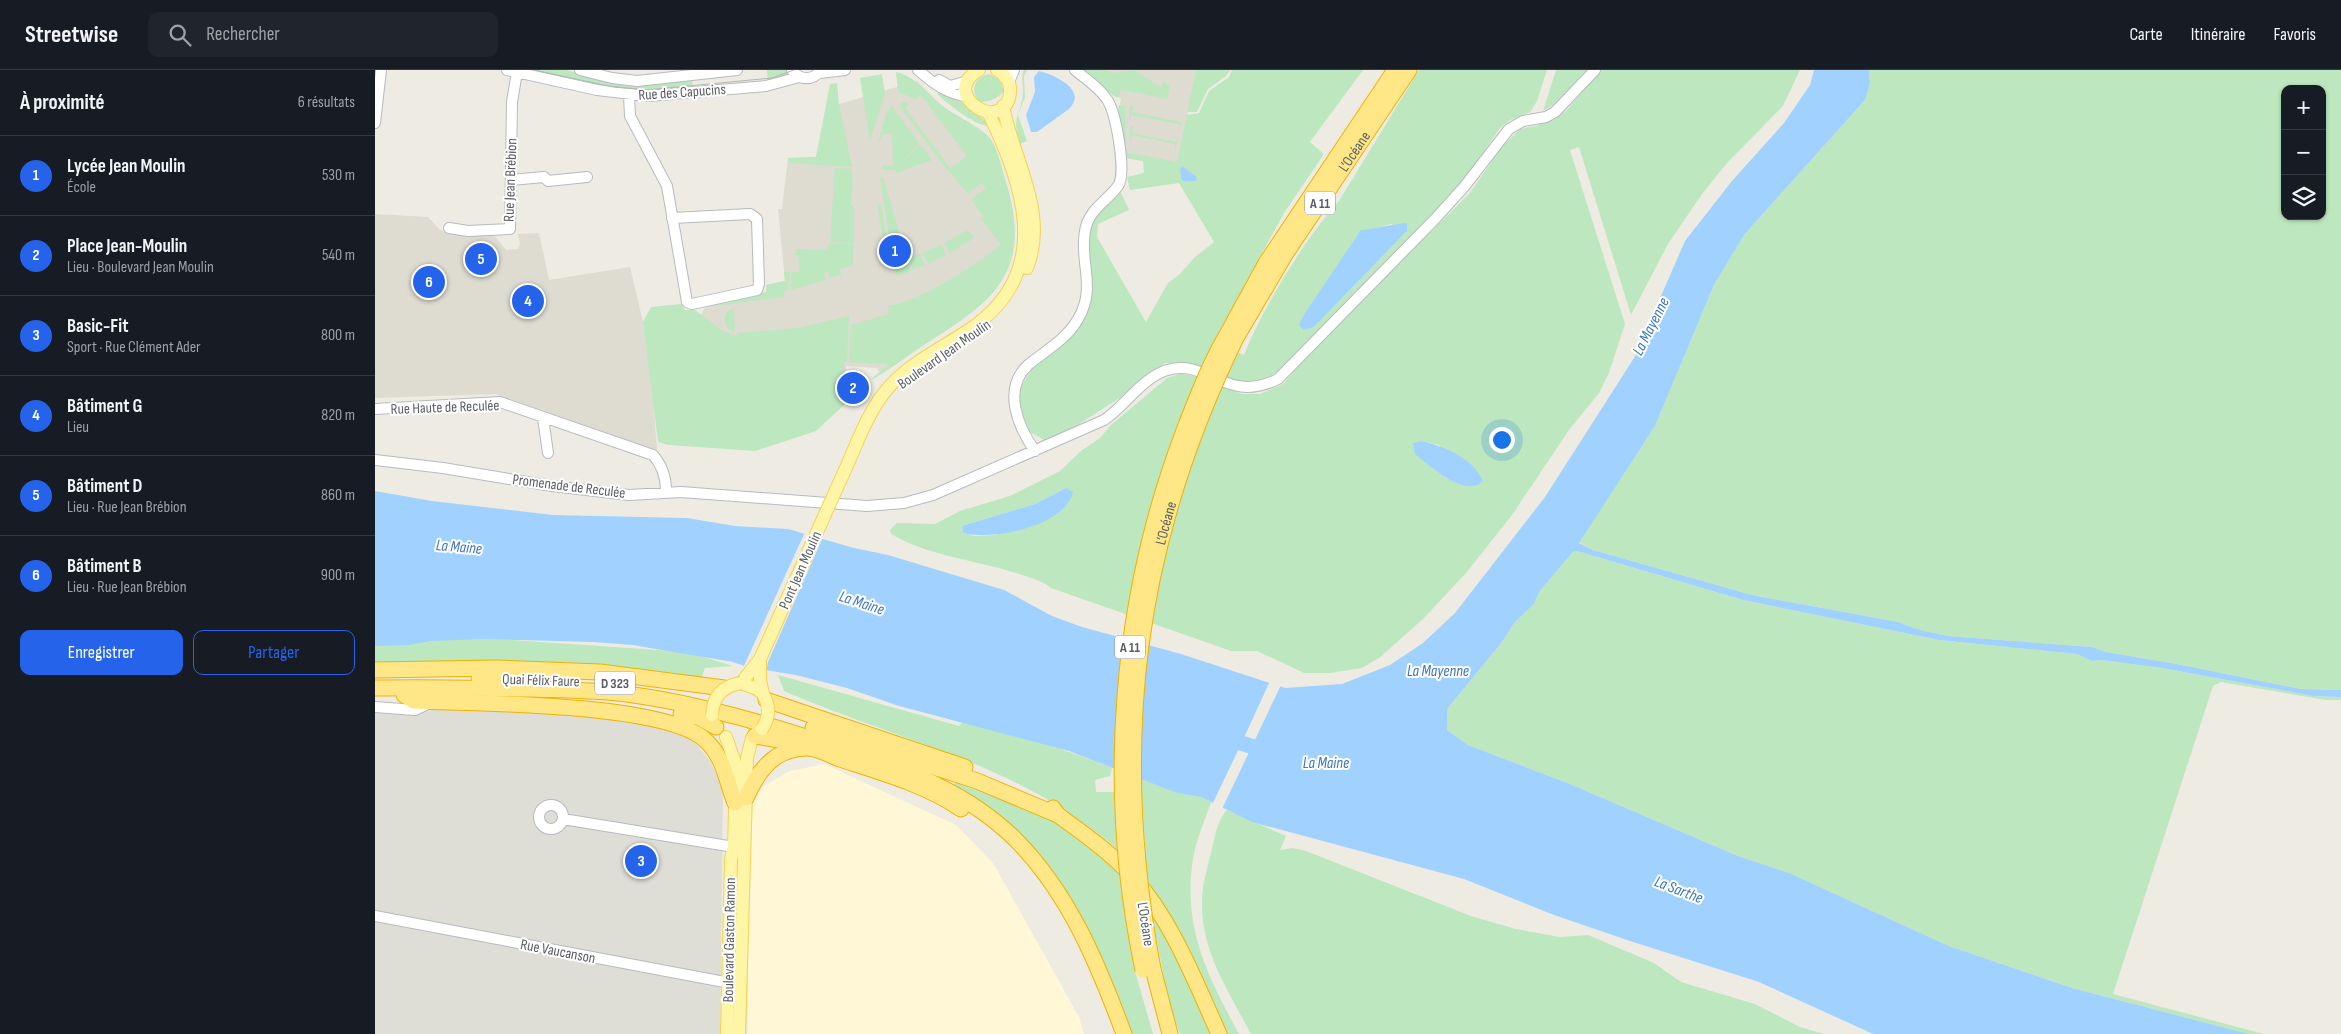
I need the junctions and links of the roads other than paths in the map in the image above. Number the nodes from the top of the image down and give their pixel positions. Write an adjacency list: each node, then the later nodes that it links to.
1 (381, 70): 23 (street)
2 (580, 70): 14 (street, Rue des Capucins)
3 (737, 70): 14 (street, Rue des Capucins)
4 (845, 70): 15 (street, Rue des Capucins)
5 (918, 70): 20 (street)
6 (927, 70): 17 (street)
7 (997, 70): 18 (main road)
8 (1014, 70): 18 (street)
9 (1075, 70): 32 (street)
10 (1395, 70): 28 (highway, L’Océane / A 11)
11 (1409, 70): 28 (highway, L’Océane / A 11)
12 (1595, 70): 32 (street, Promenade de Reculée)
13 (512, 71): 19 (street, Rue des Capucins); 25 (street, Rue Jean Brébion)
14 (709, 72)
15 (820, 72): 16 (street, Rue des Capucins)
16 (795, 74): 19 (street, Rue des Capucins)
17 (973, 74): 20 (main road)
18 (1009, 82): 21 (main road)
19 (629, 95): 26 (street)
20 (968, 98): 22 (main road)
21 (1003, 106): 22 (main road); 29 (main road, Boulevard Jean Moulin)
22 (988, 112): 29 (main road, Boulevard Jean Moulin)
23 (375, 123)
24 (587, 177): 25 (street)
25 (511, 180): 27 (street, Rue Jean Brébion)
26 (672, 218): 26 (street)
27 (449, 228)
28 (1230, 338): 58 (highway, L’Océane / A 11, bridge)
29 (879, 401): 35 (main road, Boulevard Jean Moulin)
30 (375, 409): 31 (street, Rue Haute de Reculée)
31 (543, 418): 33 (street); 36 (street, Rue Haute de Reculée)
32 (1035, 451): 36 (street, Promenade de Reculée)
33 (548, 453)
34 (375, 460): 36 (street, Promenade de Reculée)
35 (840, 481): 37 (main road, Pont Jean Moulin, bridge)
36 (666, 491)
37 (760, 659): 40 (main road, Pont Jean Moulin); 45 (main road, Pont Jean Moulin)
38 (375, 670): 42 (highway)
39 (375, 678): 48 (highway, Quai Félix Faure / D 323)
40 (743, 681): 42 (main road, bridge); 45 (main road)
41 (375, 688): 48 (highway, Quai Félix Faure / D 323)
42 (724, 688): 48 (main road, bridge)
43 (375, 695): 44 (highway)
44 (404, 695): 46 (highway); 48 (highway)
45 (764, 697): 49 (main road, Boulevard Gaston Ramon, bridge); 52 (highway)
46 (434, 702): 47 (street); 51 (highway)
47 (375, 707)
48 (713, 717): 49 (main road); 51 (main road, Boulevard Gaston Ramon); 52 (highway); 55 (highway)
49 (757, 734): 50 (highway); 51 (main road, Boulevard Gaston Ramon)
50 (808, 748): 51 (highway); 55 (highway)
51 (740, 800): 54 (main road, Boulevard Gaston Ramon); 56 (main road, Boulevard Gaston Ramon)
52 (1058, 814): 65 (highway)
53 (563, 819): 54 (street)
54 (734, 847): 56 (main road, Boulevard Gaston Ramon); 59 (main road, Boulevard Gaston Ramon)
55 (1049, 880): 62 (highway)
56 (744, 904): 59 (main road, Boulevard Gaston Ramon)
57 (375, 916): 59 (street, Rue Vaucanson)
58 (1148, 969): 63 (highway, L’Océane / A 11); 64 (highway, L’Océane / A 11)
59 (734, 984): 60 (main road, Boulevard Gaston Ramon); 61 (main road, Boulevard Gaston Ramon)
60 (727, 1034)
61 (739, 1034)
62 (1124, 1034)
63 (1159, 1034)
64 (1170, 1034)
65 (1219, 1034)

